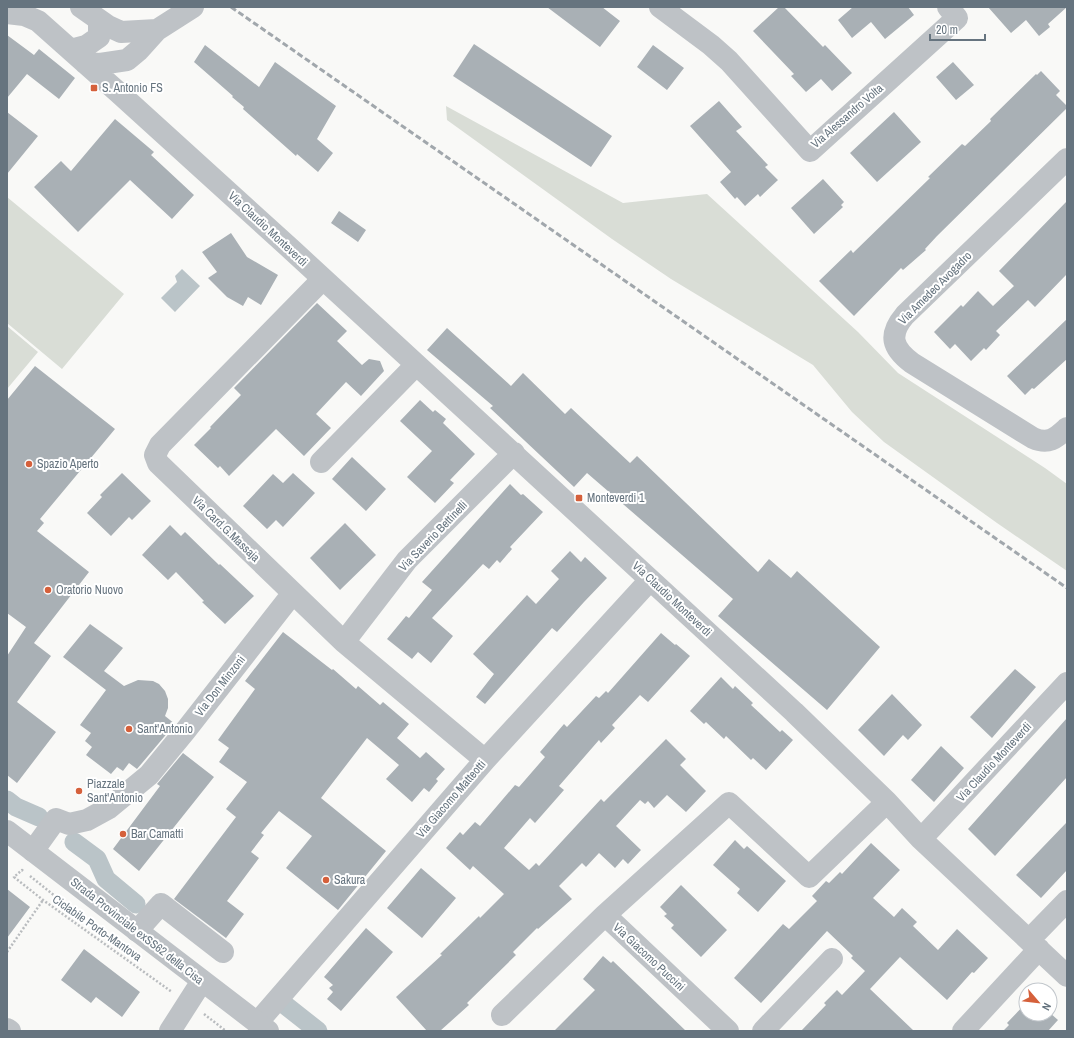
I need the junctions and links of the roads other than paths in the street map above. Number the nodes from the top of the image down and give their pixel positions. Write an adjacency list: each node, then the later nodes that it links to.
1 (81, 7): 7 (street)
2 (193, 7): 8 (street)
3 (660, 7): 4 (street, Via Alessandro Volta)
4 (948, 7)
5 (9, 11): 6 (street)
6 (40, 14): 9 (street, Via Claudio Monteverdi)
7 (100, 20): 8 (street); 9 (street); 10 (street)
8 (157, 30): 10 (street)
9 (78, 57): 10 (street); 11 (street, Via Claudio Monteverdi)
10 (118, 62): 11 (street)
11 (119, 93): 13 (street, Via Claudio Monteverdi)
12 (1067, 159): 15 (street, Via Amedeo Avogadro)
13 (322, 279): 14 (street, Via Claudio Monteverdi); 19 (street, Via Card.G.Massaja)
14 (416, 365): 16 (street, Via Claudio Monteverdi); 17 (street)
15 (1067, 428)
16 (514, 453): 18 (street, Via Claudio Monteverdi); 20 (street, Via Saverio Bettinelli)
17 (321, 462)
18 (650, 580): 22 (street, Via Giacomo Matteotti); 23 (street, Via Claudio Monteverdi)
19 (293, 593): 20 (street, Via Card.G.Massaja); 26 (street, Via Don Minzoni)
20 (344, 642): 22 (street, Via Card.G.Massaja)
21 (1067, 684): 25 (street, Via Claudio Monteverdi)
22 (485, 760): 36 (street, Via Giacomo Matteotti)
23 (887, 802): 25 (street, Via Claudio Monteverdi); 28 (street)
24 (7, 831): 26 (street, Strada Provinciale exSS62 della Cisa)
25 (921, 839): 30 (street, Via Claudio Monteverdi)
26 (33, 851): 29 (street, Strada Provinciale exSS62 della Cisa)
27 (1067, 901): 30 (street)
28 (605, 915): 35 (street, Via Giacomo Puccini); 40 (street, Via Giacomo Puccini)
29 (137, 931): 31 (street); 34 (street, Strada Provinciale exSS62 della Cisa)
30 (1034, 945): 33 (street, Via Claudio Monteverdi); 42 (street)
31 (223, 952)
32 (832, 959): 41 (street)
33 (1067, 976)
34 (202, 981): 36 (street, Strada Provinciale exSS62 della Cisa); 39 (street)
35 (502, 1015)
36 (263, 1027)
37 (7, 1029): 38 (street)
38 (10, 1031)
39 (170, 1031)
40 (728, 1031)
41 (764, 1031)
42 (963, 1031)

